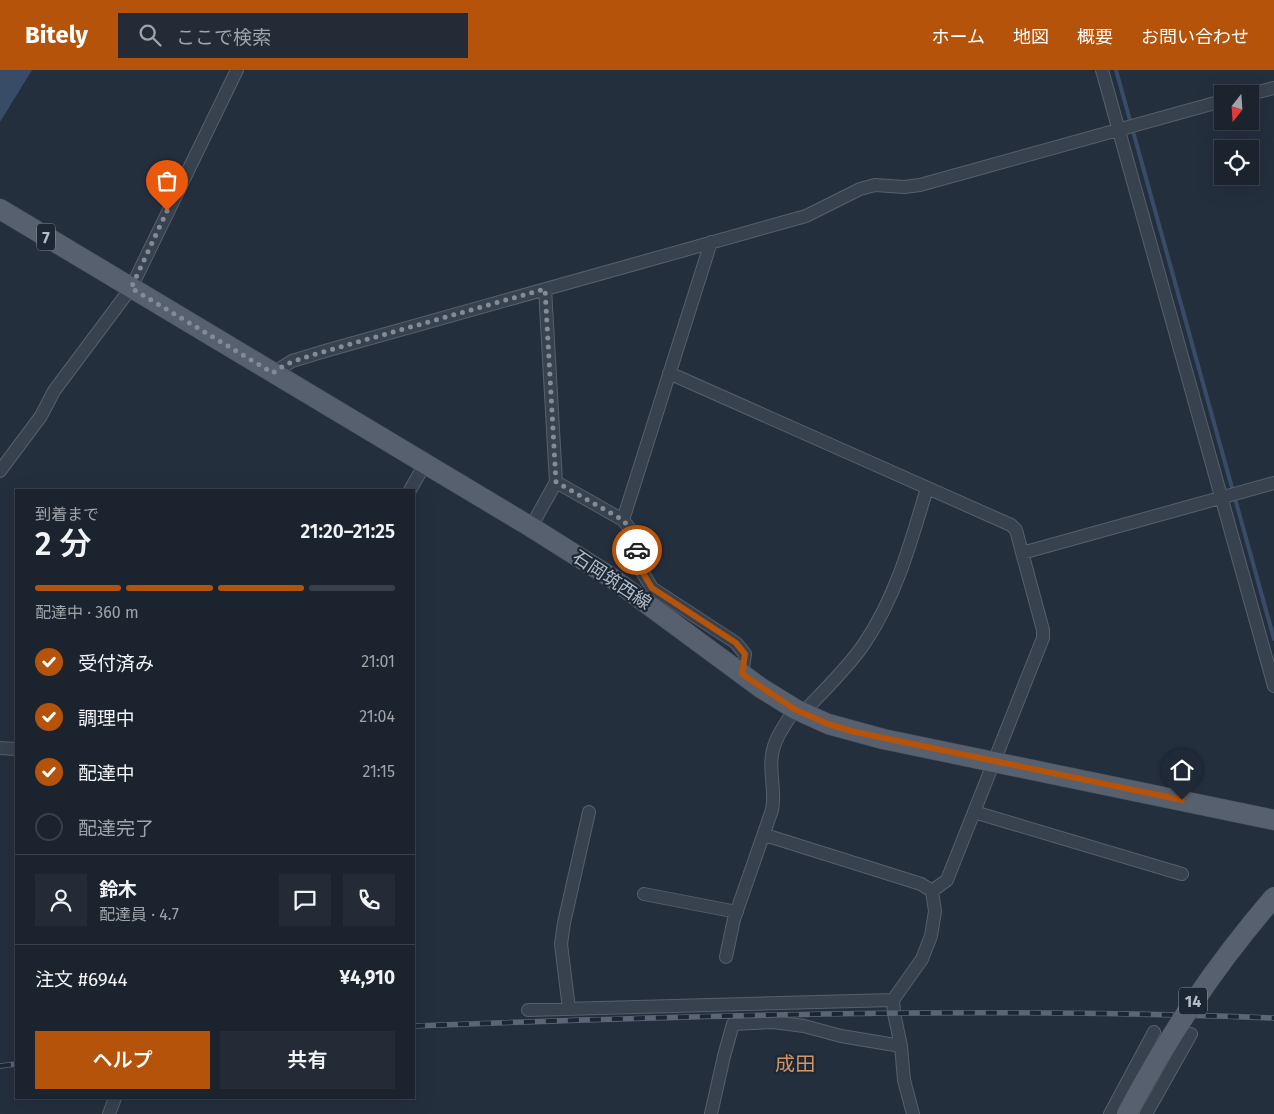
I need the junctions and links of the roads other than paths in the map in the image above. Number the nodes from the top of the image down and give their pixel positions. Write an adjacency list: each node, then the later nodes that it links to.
1 (237, 70): 9 (street)
2 (1102, 70): 6 (street)
3 (1274, 88): 4 (street)
4 (1259, 92)
5 (1214, 103): 6 (street)
6 (1127, 129): 8 (street); 19 (street)
7 (0, 209): 9 (main road, 石岡筑西線 / 7)
8 (711, 242): 10 (street); 12 (street)
9 (131, 288): 11 (main road, 石岡筑西線 / 7); 14 (street)
10 (545, 289): 11 (street); 15 (street)
11 (273, 373): 13 (main road, 石岡筑西線 / 7)
12 (669, 373): 17 (street); 20 (street)
13 (426, 464): 18 (street); 21 (main road, 石岡筑西線 / 7)
14 (0, 471)
15 (556, 482): 20 (street); 21 (street)
16 (1274, 483): 19 (street)
17 (927, 488): 22 (street); 25 (street)
18 (411, 489)
19 (1230, 495): 22 (street); 24 (street)
20 (623, 520): 23 (street)
21 (532, 527): 23 (main road, 石岡筑西線 / 7)
22 (1022, 553): 28 (street)
23 (742, 674): 25 (main road, 石岡筑西線 / 7)
24 (1274, 686)
25 (799, 711): 28 (main road, 石岡筑西線 / 7); 32 (street)
26 (0, 748): 27 (street)
27 (15, 749)
28 (993, 760): 30 (street); 31 (main road, 石岡筑西線 / 7)
29 (589, 812): 40 (street)
30 (974, 812): 33 (street); 34 (street)
31 (1274, 820)
32 (765, 835): 34 (street); 37 (street)
33 (1182, 874)
34 (932, 891): 39 (street)
35 (644, 894): 37 (street)
36 (1274, 897): 50 (main road, 14, bridge)
37 (737, 912): 38 (street)
38 (726, 957)
39 (894, 1000): 40 (street); 44 (street)
40 (569, 1009): 41 (street)
41 (528, 1010)
42 (1154, 1032): 49 (street)
43 (1191, 1034): 51 (street)
44 (901, 1046): 47 (street); 48 (street)
45 (115, 1099): 46 (street)
46 (109, 1114)
47 (712, 1114)
48 (913, 1114)
49 (1110, 1114)
50 (1127, 1114)
51 (1146, 1114)

